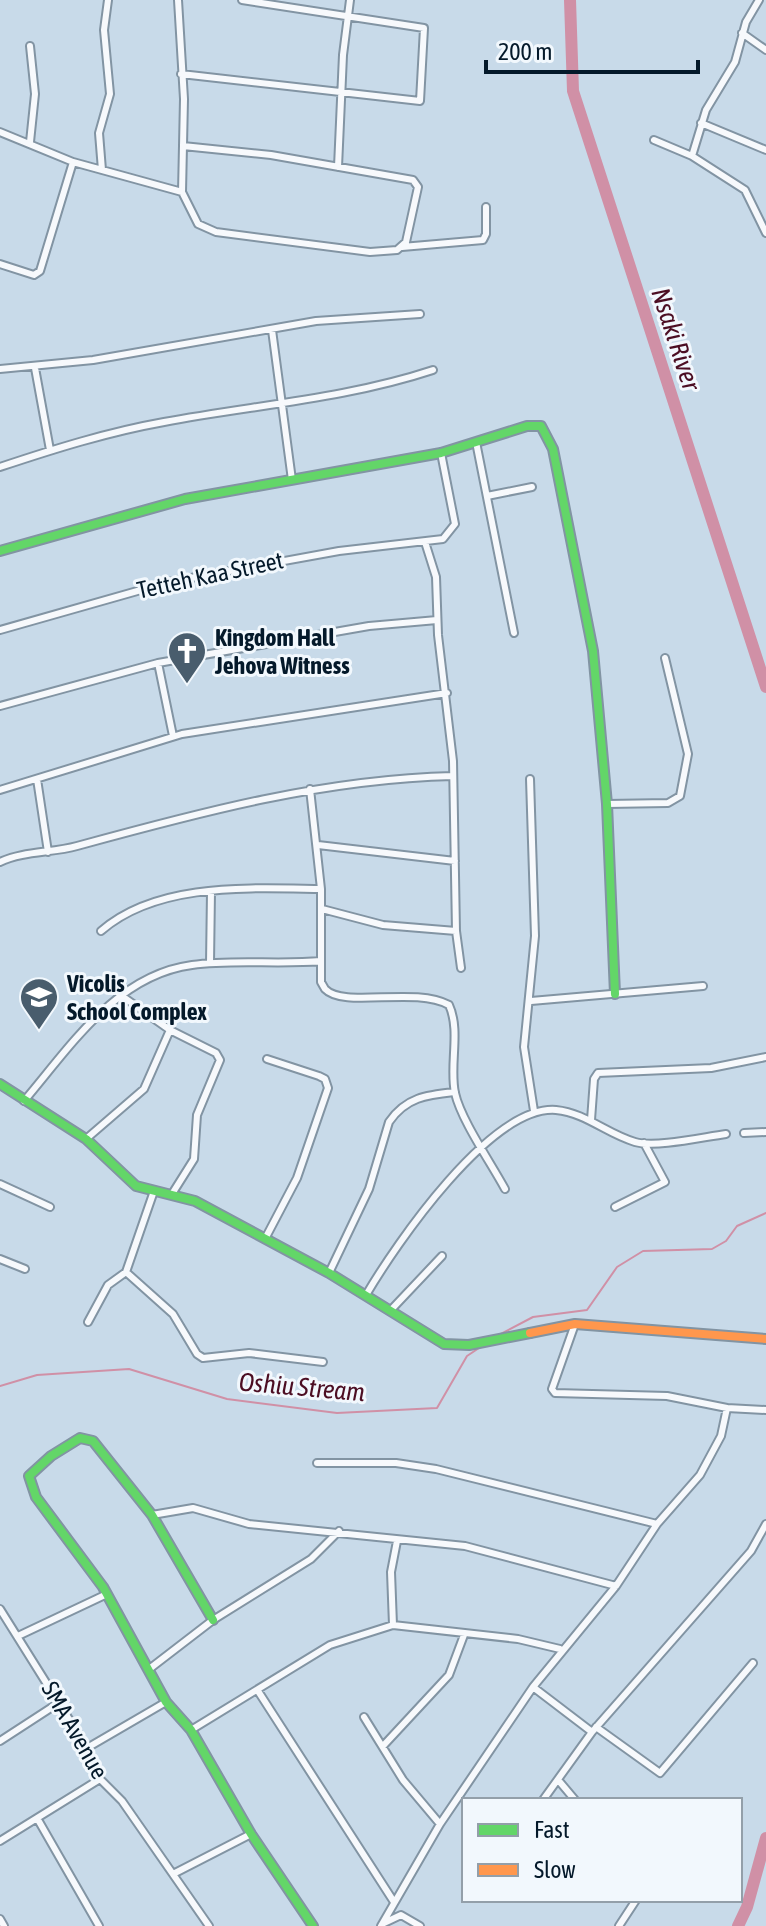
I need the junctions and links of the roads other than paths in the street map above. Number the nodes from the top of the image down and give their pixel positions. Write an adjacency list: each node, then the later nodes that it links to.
1 (108, 0): 21 (street)
2 (178, 0): 10 (street)
3 (242, 0): 6 (street)
4 (350, 0): 6 (street)
5 (759, 0): 7 (street)
6 (346, 15): 11 (street); 11 (street)
7 (742, 33): 9 (street); 12 (street)
8 (30, 46): 15 (street)
9 (766, 50)
10 (181, 74): 11 (street); 16 (street)
11 (344, 91): 20 (street)
12 (701, 123): 17 (street); 18 (street)
13 (0, 132): 15 (street)
14 (654, 140): 18 (street)
15 (30, 142): 19 (street)
16 (183, 146): 20 (street); 22 (street)
17 (766, 150)
18 (692, 156): 24 (street)
19 (73, 162): 21 (street); 26 (street)
20 (338, 167): 25 (street)
21 (102, 170): 22 (street)
22 (182, 192): 25 (street)
23 (486, 207): 25 (street)
24 (766, 233)
25 (402, 247)
26 (0, 264)
27 (420, 314): 28 (street)
28 (272, 330): 29 (street); 32 (street)
29 (35, 368): 30 (street); 34 (street)
30 (0, 369)
31 (433, 370): 32 (street)
32 (285, 404): 34 (street); 37 (street)
33 (476, 442): 35 (street); 39 (street); 55 (street)
34 (50, 450): 36 (street)
35 (441, 453): 37 (street); 40 (street)
36 (0, 467)
37 (292, 480): 41 (street)
38 (532, 487): 39 (street)
39 (487, 496): 44 (street)
40 (425, 542): 42 (street); 43 (street, Tetteh Kaa Street)
41 (0, 551)
42 (437, 620): 46 (street); 47 (street)
43 (0, 630)
44 (514, 633)
45 (665, 658): 55 (street)
46 (158, 663): 48 (street); 49 (street)
47 (447, 693): 49 (street); 50 (street)
48 (0, 706)
49 (173, 736): 51 (street)
50 (453, 776): 53 (street); 58 (street)
51 (37, 779): 54 (street); 57 (street)
52 (530, 779): 71 (street)
53 (310, 789): 56 (street); 57 (street)
54 (0, 790)
55 (607, 804): 70 (street)
56 (318, 845): 58 (street); 60 (street)
57 (48, 852): 59 (street)
58 (455, 861): 64 (street)
59 (0, 862)
60 (321, 889): 61 (street); 62 (street)
61 (211, 892): 63 (street); 66 (street)
62 (322, 909): 64 (street); 65 (street)
63 (101, 931)
64 (456, 931): 67 (street)
65 (321, 961): 66 (street); 76 (street)
66 (210, 963): 69 (street)
67 (461, 968)
68 (703, 986): 70 (street)
69 (119, 994): 72 (street); 77 (street)
70 (615, 994): 71 (street)
71 (531, 1001): 78 (street)
72 (170, 1030): 83 (street); 89 (street)
73 (766, 1057): 79 (street)
74 (267, 1059): 92 (street)
75 (0, 1084): 77 (street)
76 (455, 1092): 85 (street); 97 (street)
77 (24, 1101): 83 (street)
78 (534, 1111): 79 (street); 85 (street)
79 (591, 1120): 84 (street)
80 (766, 1132): 81 (street)
81 (744, 1133)
82 (726, 1134): 84 (street)
83 (86, 1139): 88 (street)
84 (644, 1143): 91 (street)
85 (484, 1148): 87 (street); 98 (street)
86 (0, 1184): 90 (street)
87 (505, 1189)
88 (154, 1191): 89 (street); 96 (street)
89 (172, 1194): 92 (street)
90 (50, 1207)
91 (615, 1207)
92 (266, 1237): 97 (street)
93 (442, 1256): 99 (street)
94 (0, 1259): 95 (street)
95 (25, 1269)
96 (126, 1272): 100 (street); 103 (street)
97 (329, 1273): 98 (street)
98 (366, 1295): 99 (street)
99 (390, 1311): 101 (street)
100 (88, 1322)
101 (575, 1324): 102 (street); 104 (street)
102 (766, 1339)
103 (323, 1362)
104 (727, 1408): 105 (street); 108 (street)
105 (766, 1410)
106 (317, 1463): 108 (street)
107 (152, 1515): 110 (street); 113 (street); 115 (street)
108 (657, 1524): 112 (street)
109 (766, 1524): 128 (street)
110 (339, 1531): 111 (street); 115 (street)
111 (397, 1541): 112 (street); 116 (street)
112 (616, 1586): 119 (street)
113 (107, 1594): 118 (street); 121 (street)
114 (0, 1609): 118 (street, SMA Avenue)
115 (213, 1620): 121 (street)
116 (393, 1625): 117 (street); 123 (street)
117 (464, 1635): 119 (street); 130 (street)
118 (18, 1636): 124 (street, SMA Avenue)
119 (560, 1649): 122 (street)
120 (753, 1663): 128 (street)
121 (148, 1670): 125 (street)
122 (533, 1687): 128 (street); 137 (street)
123 (258, 1691): 127 (street); 141 (street)
124 (60, 1702): 129 (street); 131 (street, SMA Avenue)
125 (166, 1702): 127 (street); 131 (street)
126 (364, 1717): 130 (street)
127 (191, 1730): 138 (street)
128 (594, 1730): 133 (street)
129 (0, 1741)
130 (383, 1746): 137 (street)
131 (87, 1748): 132 (street, SMA Avenue)
132 (100, 1779): 136 (street); 140 (street, SMA Avenue)
133 (559, 1781): 134 (street); 135 (street)
134 (545, 1798)
135 (573, 1798)
136 (37, 1818): 139 (street); 145 (street)
137 (440, 1824): 141 (street)
138 (251, 1834): 140 (street); 147 (street)
139 (0, 1841)
140 (175, 1873): 146 (street, SMA Avenue)
141 (394, 1902): 148 (street)
142 (635, 1902): 150 (street)
143 (0, 1919): 144 (street)
144 (4, 1926)
145 (99, 1926)
146 (209, 1926)
147 (313, 1926)
148 (381, 1926): 149 (street)
149 (420, 1926)
150 (619, 1926)

